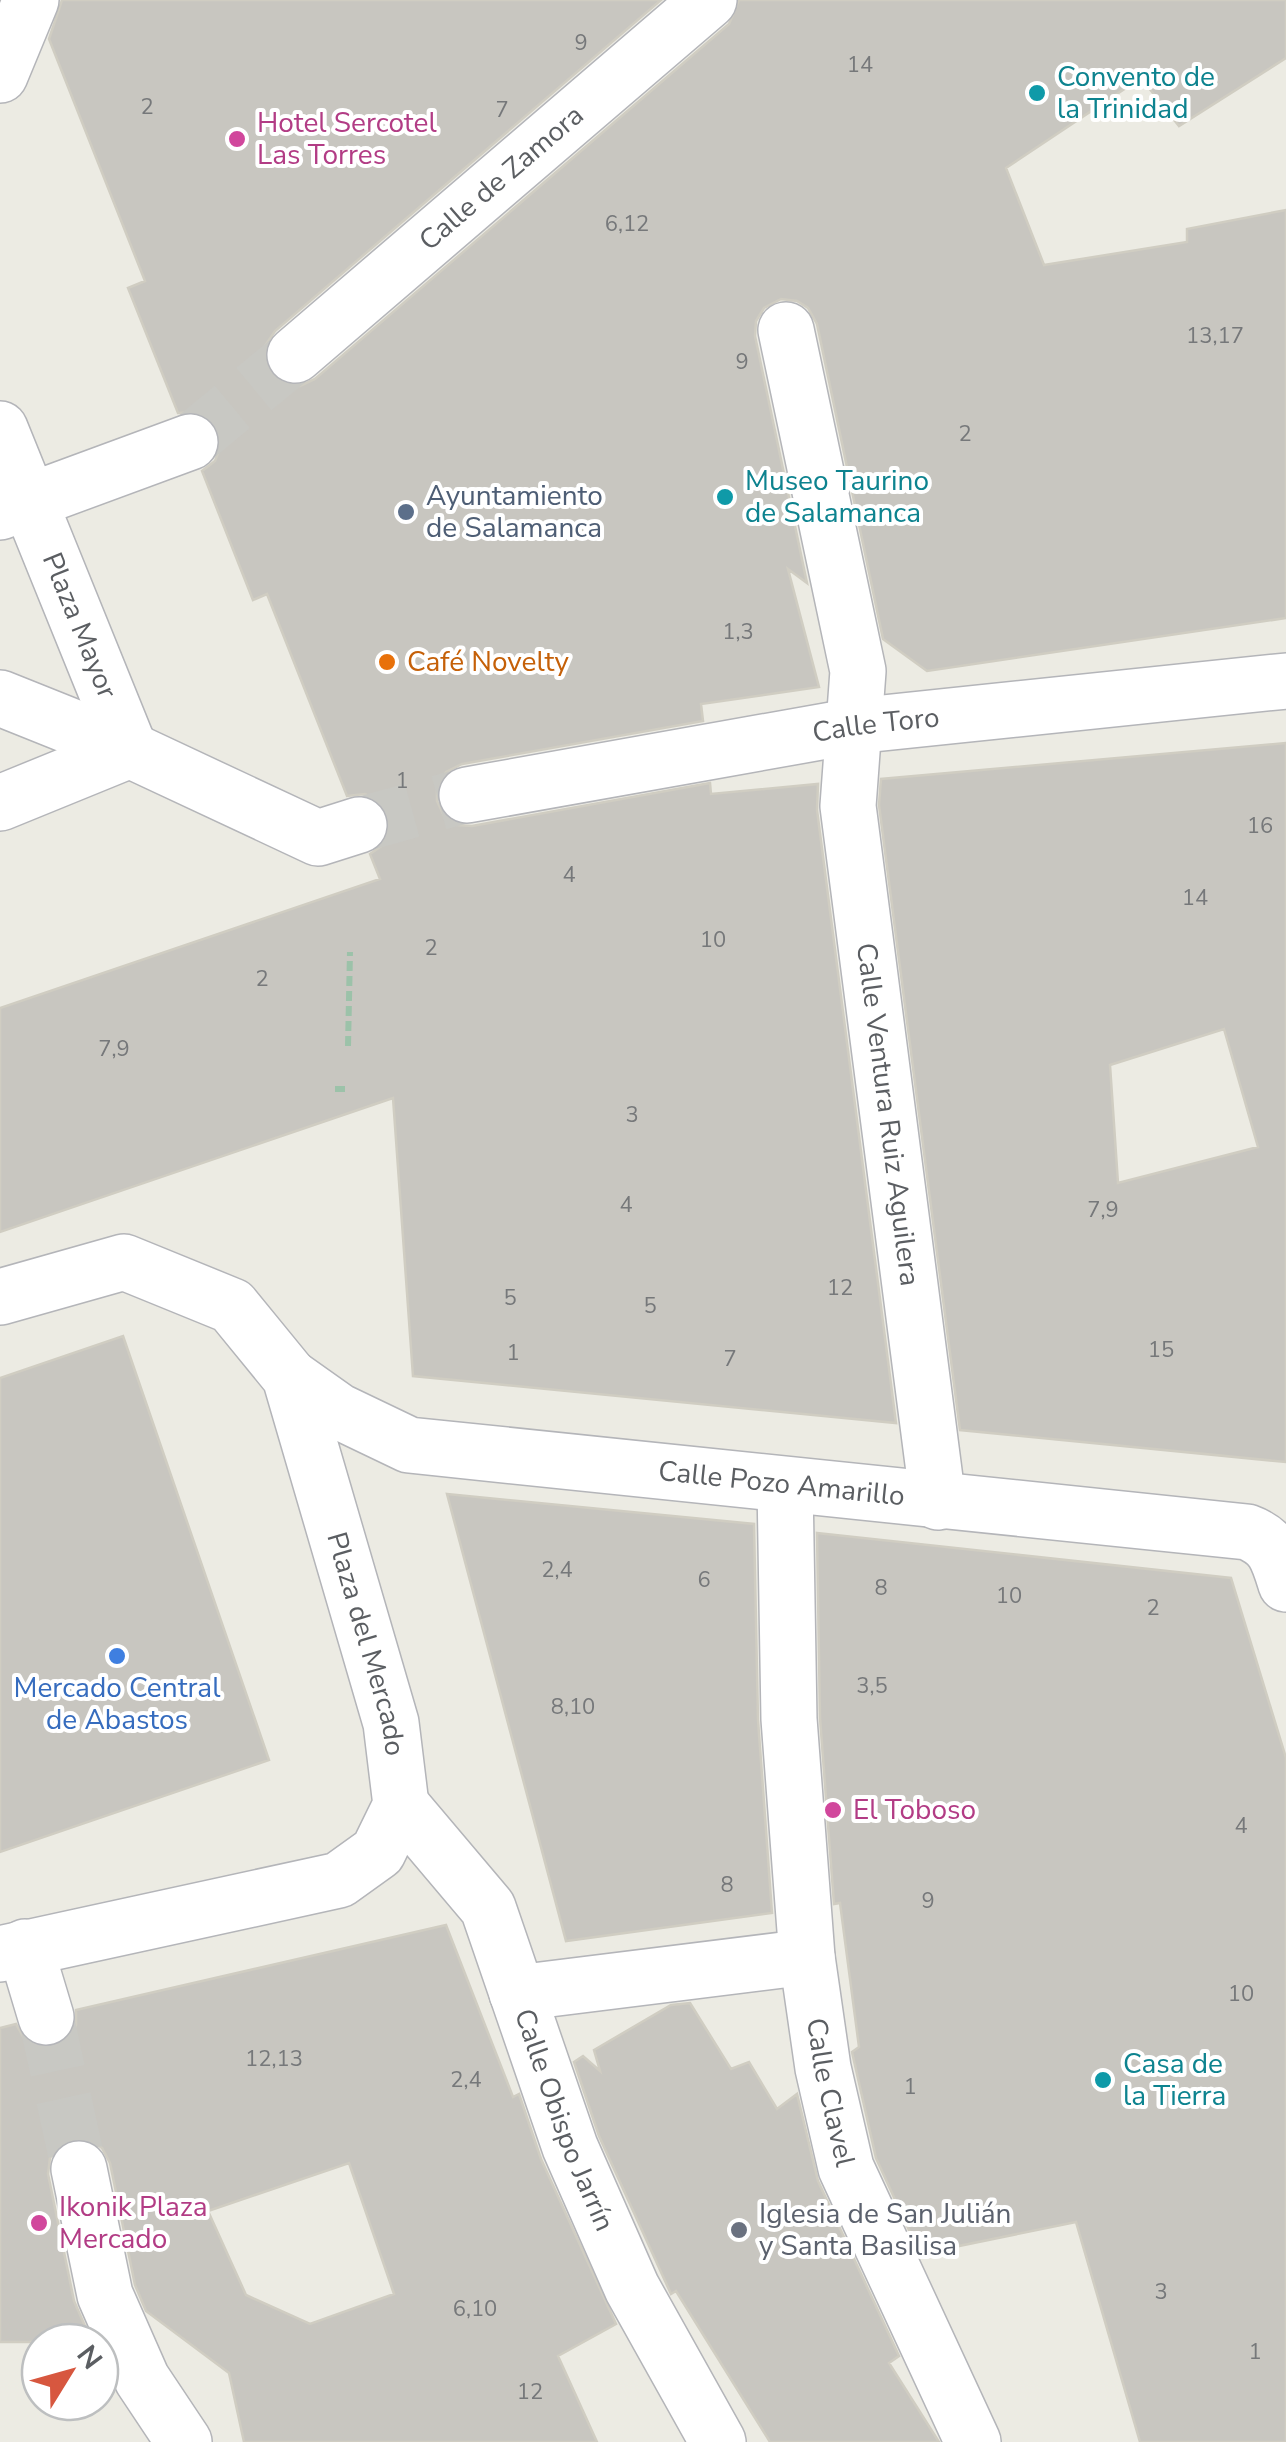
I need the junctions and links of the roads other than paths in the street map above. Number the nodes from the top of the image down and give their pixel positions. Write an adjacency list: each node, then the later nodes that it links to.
1 (31, 0): 3 (street)
2 (709, 0): 5 (street, Calle de Zamora)
3 (0, 75)
4 (786, 330): 11 (street, Calle Ventura Ruiz Aguilera)
5 (295, 355)
6 (0, 429): 8 (street, Plaza Mayor)
7 (190, 442): 8 (street)
8 (15, 507): 12 (street, Plaza Mayor)
9 (1286, 681): 11 (street, Calle Toro)
10 (0, 698): 12 (street, Plaza Mayor)
11 (854, 726): 13 (street, Calle Toro); 19 (street, Calle Ventura Ruiz Aguilera)
12 (130, 750): 14 (street); 15 (street, Plaza Mayor)
13 (468, 795)
14 (0, 802)
15 (359, 826)
16 (0, 1296): 17 (street, Plaza del Mercado)
17 (290, 1377): 18 (street, Calle Pozo Amarillo); 21 (street, Plaza del Mercado)
18 (785, 1485): 19 (street, Calle Pozo Amarillo); 23 (street, Calle Clavel)
19 (938, 1502): 20 (street, Calle Pozo Amarillo)
20 (1279, 1548)
21 (401, 1805): 22 (street); 24 (street, Calle Obispo Jarrín)
22 (12, 1951): 25 (street)
23 (807, 1956): 24 (street); 29 (street, Calle Clavel)
24 (517, 1993): 28 (street, Calle Obispo Jarrín)
25 (46, 2017)
26 (80, 2168): 27 (street)
27 (184, 2442)
28 (718, 2442)
29 (973, 2442)

